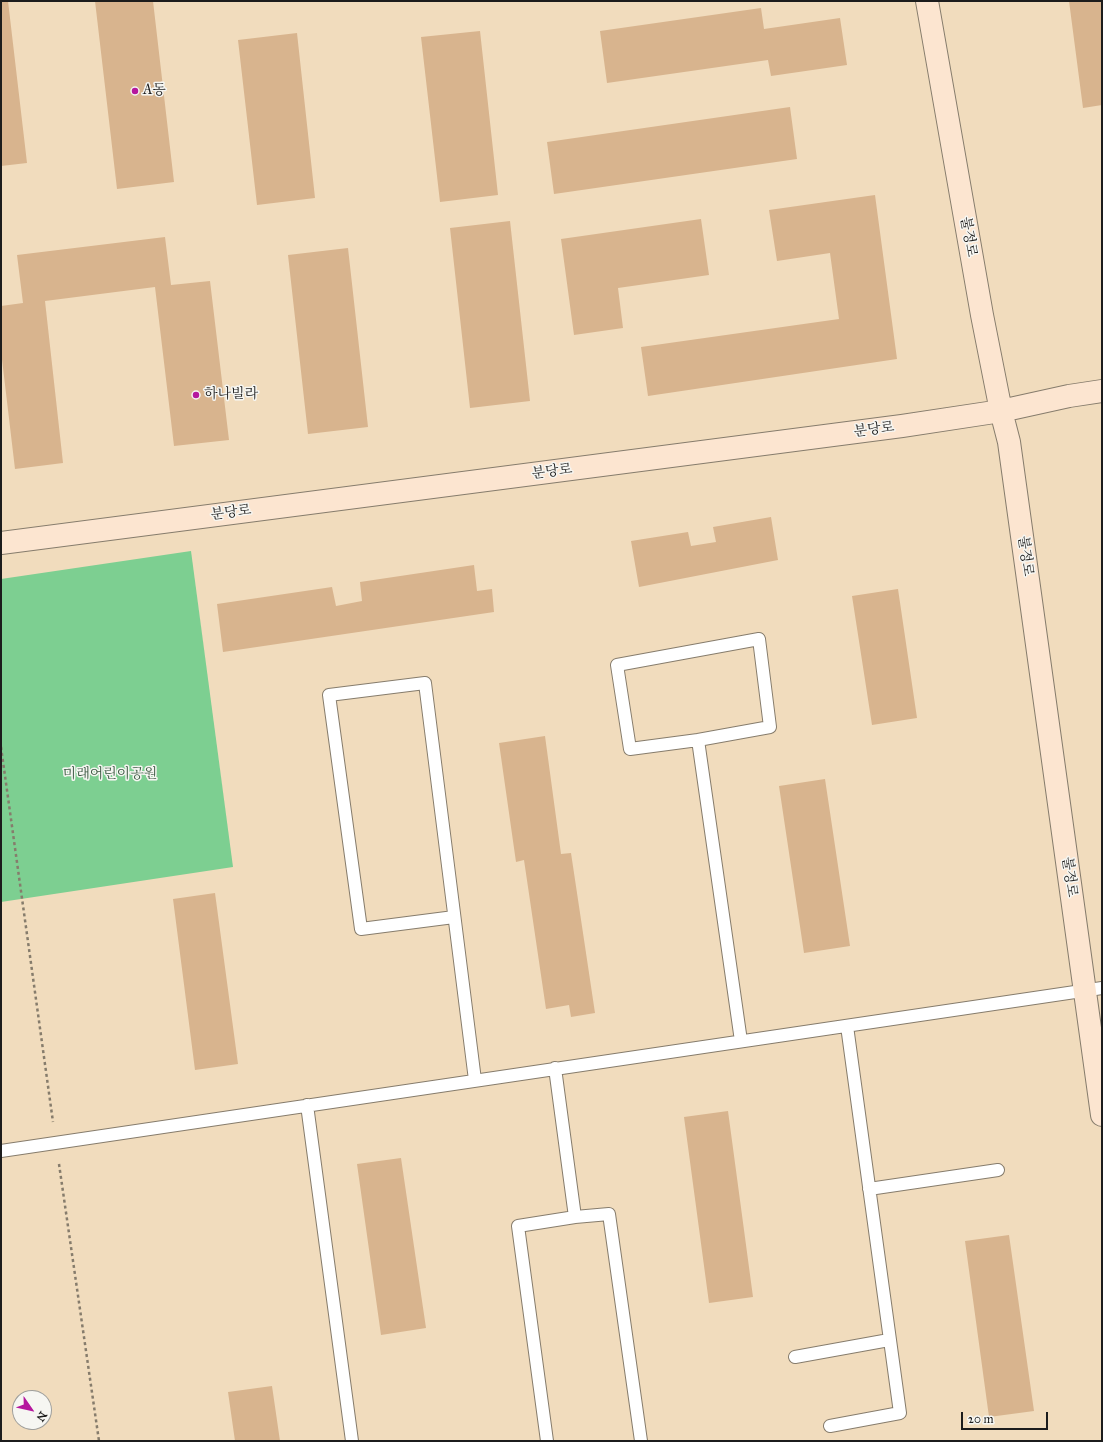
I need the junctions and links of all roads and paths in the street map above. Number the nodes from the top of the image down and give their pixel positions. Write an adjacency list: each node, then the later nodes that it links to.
1 (927, 1): 3 (main road, 불정로)
2 (1102, 391): 3 (main road, 분당로)
3 (1001, 411): 4 (main road, 분당로); 8 (main road, 불정로)
4 (1, 543)
5 (698, 740): 5 (lane); 10 (lane)
6 (1, 747): 15 (path)
7 (454, 917): 7 (lane); 12 (lane)
8 (1093, 988): 9 (lane); 14 (main road, 불정로)
9 (846, 1026): 10 (lane); 19 (lane)
10 (741, 1041): 11 (lane)
11 (555, 1068): 12 (lane); 20 (lane)
12 (475, 1080): 13 (lane)
13 (308, 1105): 16 (lane); 25 (lane)
14 (1102, 1115)
15 (54, 1128)
16 (1, 1151)
17 (58, 1158): 24 (path)
18 (998, 1170): 19 (lane)
19 (869, 1189): 21 (lane)
20 (576, 1217): 26 (lane); 27 (lane)
21 (889, 1340): 22 (lane); 23 (lane)
22 (795, 1357)
23 (830, 1426)
24 (99, 1441)
25 (352, 1441)
26 (547, 1441)
27 (641, 1441)

